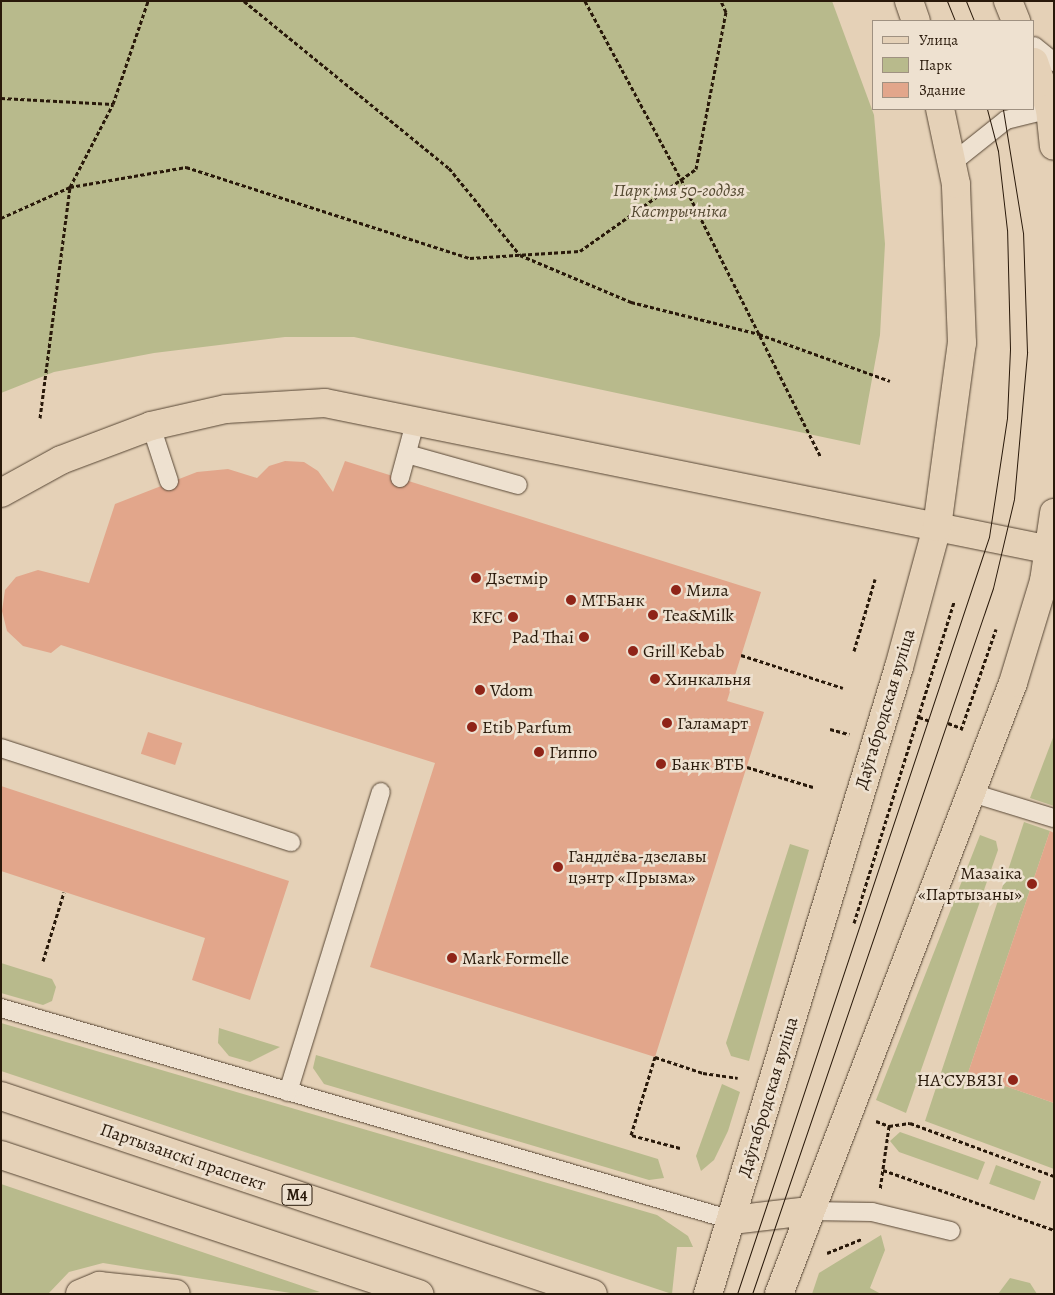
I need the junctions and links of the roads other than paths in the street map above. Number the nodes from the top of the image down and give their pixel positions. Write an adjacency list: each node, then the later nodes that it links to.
1 (909, 1): 3 (main road)
2 (1008, 1): 4 (main road)
3 (916, 20)
4 (1016, 20)
5 (1035, 47): 6 (lane)
6 (1054, 62)
7 (1035, 65): 8 (main road)
8 (1052, 108): 10 (main road); 11 (lane)
9 (940, 110): 11 (main road, Даўгабродская вуліца)
10 (1054, 146)
11 (952, 163): 20 (main road, Даўгабродская вуліца)
12 (416, 419): 13 (main road); 14 (lane); 20 (main road)
13 (150, 426): 16 (lane); 18 (main road)
14 (407, 454): 15 (lane); 17 (lane)
15 (400, 478)
16 (169, 481)
17 (518, 485)
18 (1, 493)
19 (1054, 513): 21 (main road)
20 (937, 527): 21 (main road); 32 (main road, Даўгабродская вуліца)
21 (1051, 550): 24 (main road)
22 (1, 748): 26 (lane)
23 (381, 792): 28 (lane)
24 (972, 793): 25 (lane); 31 (main road)
25 (1054, 818)
26 (291, 842)
27 (1, 1008): 28 (lane)
28 (288, 1092): 32 (lane)
29 (1, 1096): 37 (main road, Партызанскі праспект / М4)
30 (1, 1155): 36 (main road)
31 (809, 1211): 32 (main road); 33 (lane); 39 (main road)
32 (728, 1231): 38 (main road, Даўгабродская вуліца)
33 (951, 1231)
34 (80, 1294): 35 (main road)
35 (176, 1294)
36 (420, 1294)
37 (593, 1294)
38 (708, 1294)
39 (779, 1294)

